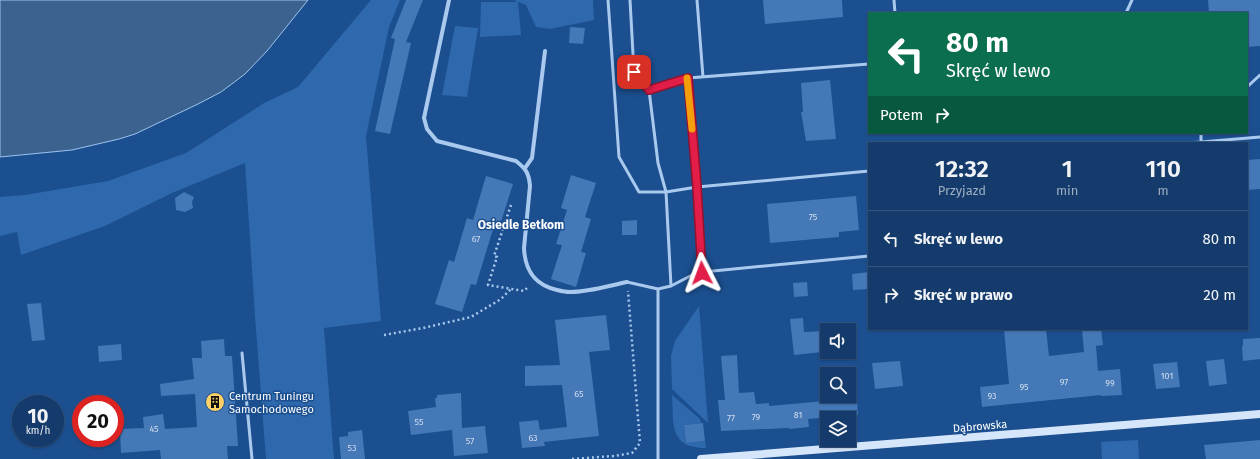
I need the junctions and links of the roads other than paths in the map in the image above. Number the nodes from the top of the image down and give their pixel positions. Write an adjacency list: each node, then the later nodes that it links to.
1 (449, 0): 19 (street)
2 (608, 0): 22 (lane)
3 (630, 0): 15 (lane)
4 (697, 0): 12 (lane)
5 (894, 0): 7 (lane)
6 (1132, 0): 8 (lane)
7 (895, 12)
8 (1126, 12)
9 (545, 52): 19 (street)
10 (868, 64): 12 (lane)
11 (1260, 75): 14 (lane)
12 (702, 77): 13 (lane)
13 (688, 78): 15 (lane); 21 (lane)
14 (1248, 86)
15 (649, 90): 22 (lane)
16 (1201, 134): 18 (lane)
17 (1260, 137): 18 (lane)
18 (1201, 142)
19 (525, 168): 25 (street)
20 (868, 171): 21 (lane)
21 (697, 187): 22 (lane); 24 (lane)
22 (666, 192): 26 (lane)
23 (868, 256): 24 (lane)
24 (702, 273): 26 (lane)
25 (627, 282): 27 (lane)
26 (671, 286): 27 (lane)
27 (658, 289): 31 (lane)
28 (242, 353): 30 (lane)
29 (1260, 414): 32 (street, Dąbrowska)
30 (252, 459)
31 (658, 459)
32 (701, 459)

